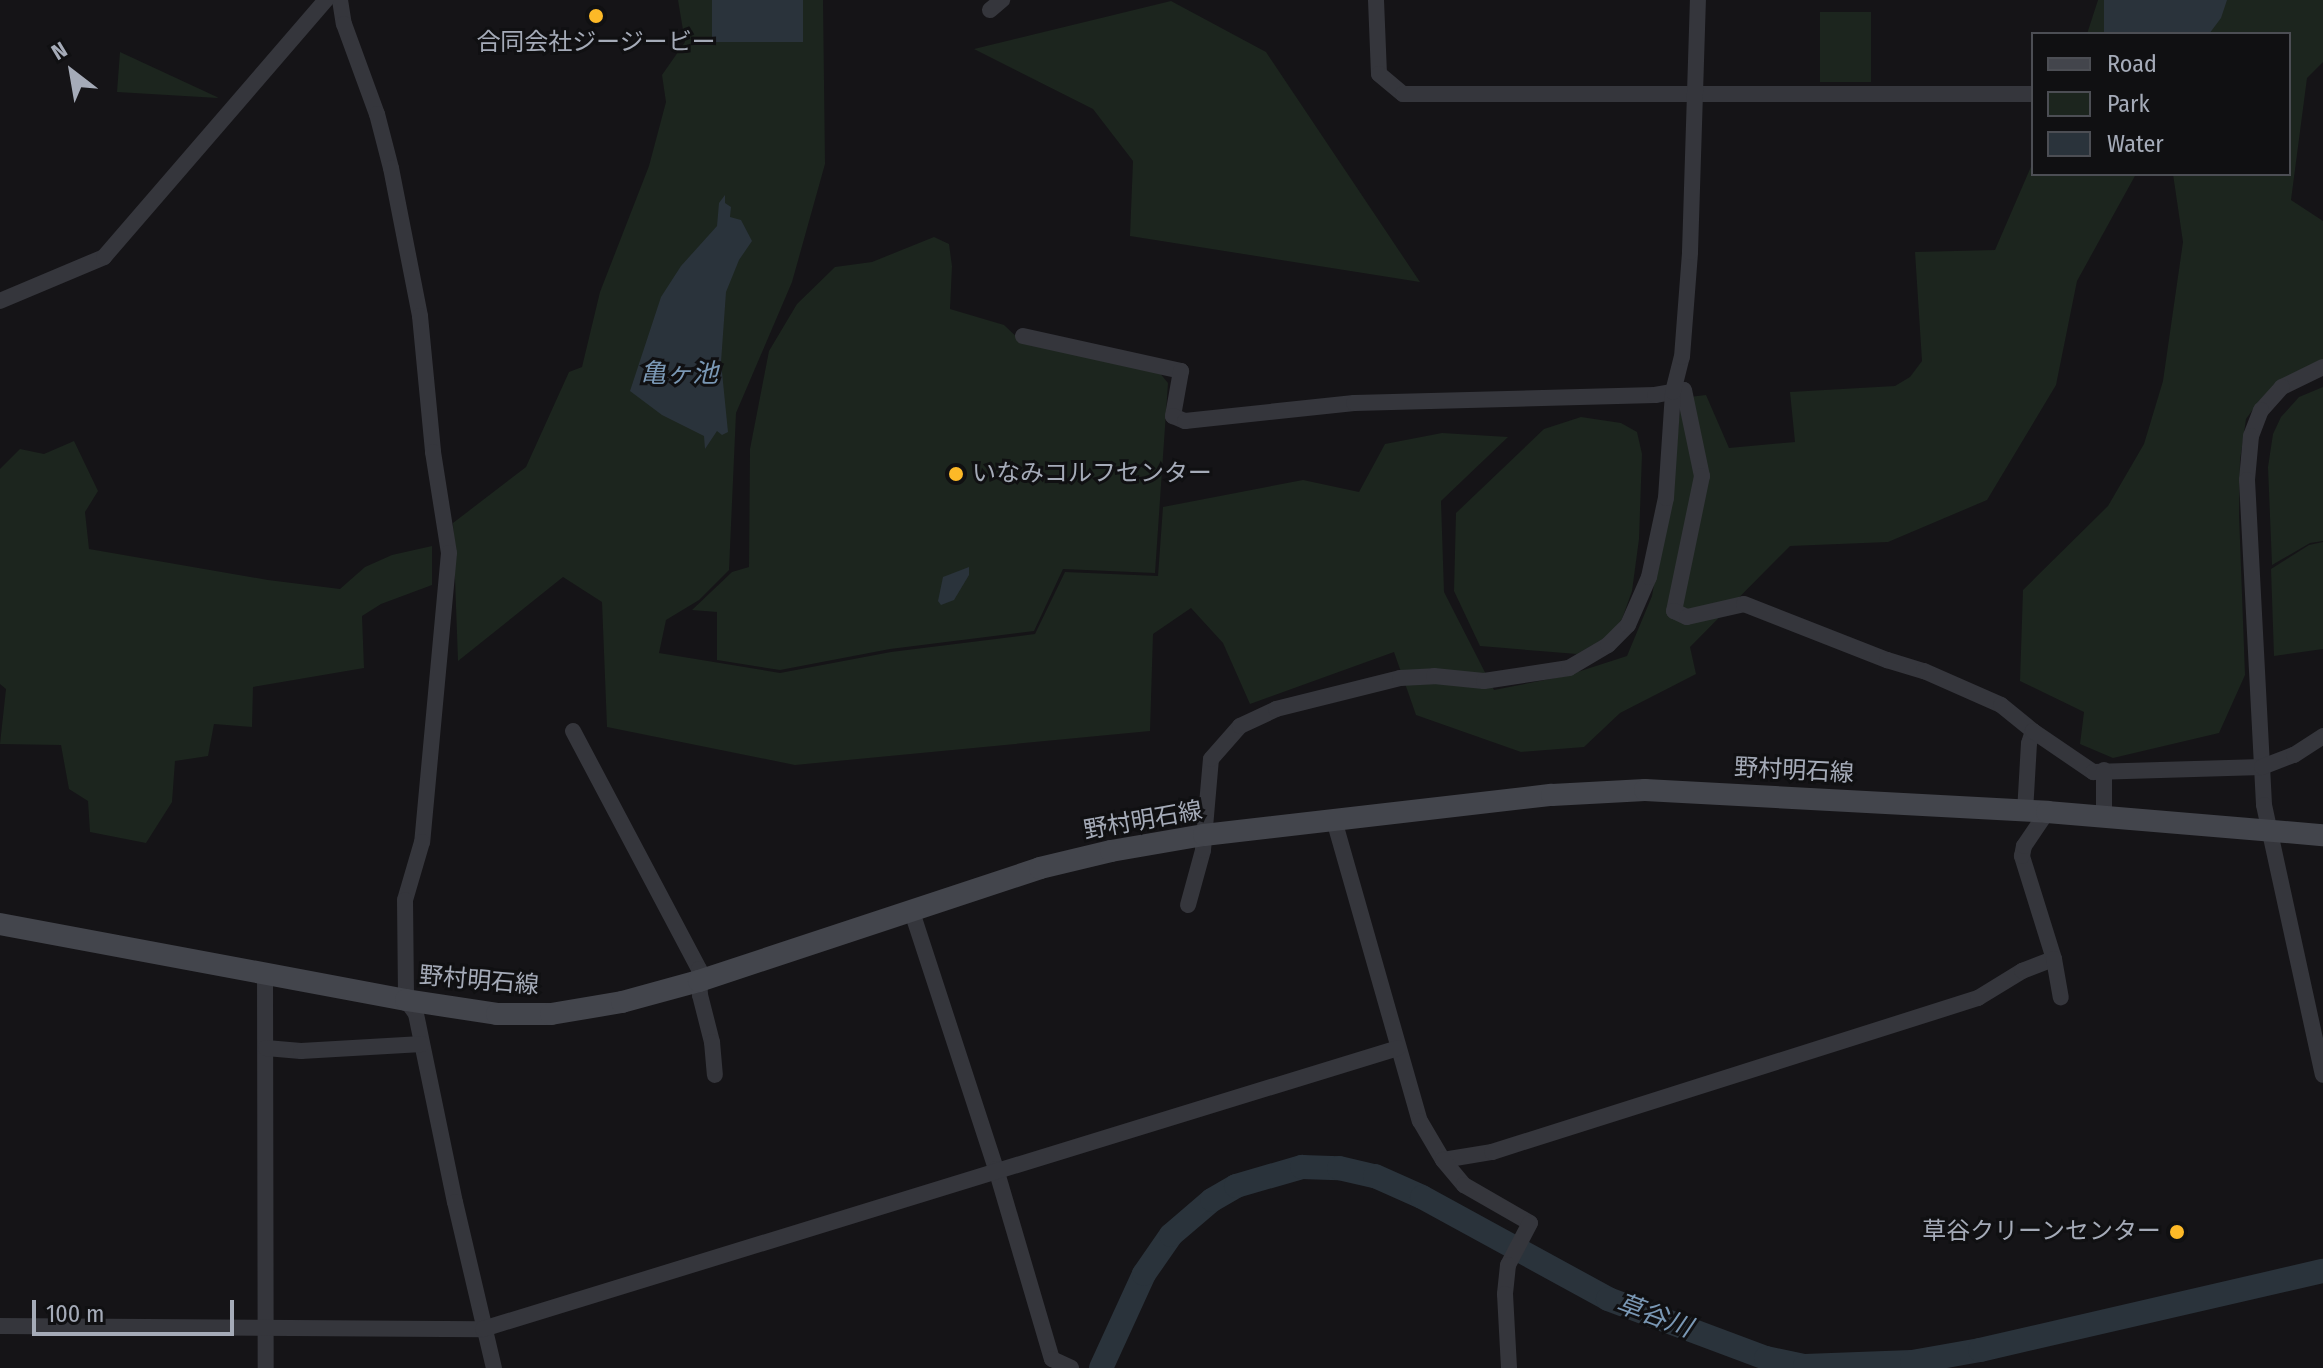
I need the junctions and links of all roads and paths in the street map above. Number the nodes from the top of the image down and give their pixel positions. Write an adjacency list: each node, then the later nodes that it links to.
1 (326, 0): 7 (street)
2 (340, 0): 29 (street)
3 (1376, 0): 6 (street)
4 (1698, 0): 6 (street)
5 (2031, 94): 6 (street)
6 (1693, 96): 10 (street)
7 (0, 301)
8 (1023, 336): 10 (street)
9 (2323, 367): 14 (street)
10 (1673, 392): 12 (street); 20 (street)
11 (573, 731): 27 (street)
12 (2033, 731): 15 (street); 16 (street)
13 (2323, 736): 14 (street)
14 (2262, 767): 15 (street); 19 (street)
15 (2104, 770): 17 (street)
16 (2036, 812): 17 (main road, 野村明石線); 18 (main road, 野村明石線); 25 (street)
17 (2104, 816): 19 (main road, 野村明石線)
18 (1334, 820): 20 (main road, 野村明石線); 32 (street)
19 (2268, 827): 21 (main road, 野村明石線); 34 (street)
20 (1204, 835): 22 (street); 23 (main road, 野村明石線)
21 (2323, 835)
22 (1188, 905)
23 (912, 912): 27 (main road, 野村明石線); 36 (street)
24 (0, 924): 26 (main road, 野村明石線)
25 (2054, 959): 28 (street); 35 (street)
26 (265, 972): 29 (main road, 野村明石線); 31 (street)
27 (699, 981): 29 (main road, 野村明石線); 33 (street)
28 (2061, 997)
29 (406, 1000): 30 (street)
30 (422, 1044): 31 (street); 39 (street)
31 (266, 1048): 38 (street)
32 (1398, 1048): 35 (street); 36 (street)
33 (715, 1075)
34 (2323, 1075)
35 (1443, 1160): 43 (street)
36 (996, 1169): 39 (street); 42 (street)
37 (0, 1326): 38 (street)
38 (265, 1329): 39 (street); 40 (street)
39 (483, 1329): 41 (street)
40 (266, 1368)
41 (494, 1368)
42 (1071, 1368)
43 (1509, 1368)

